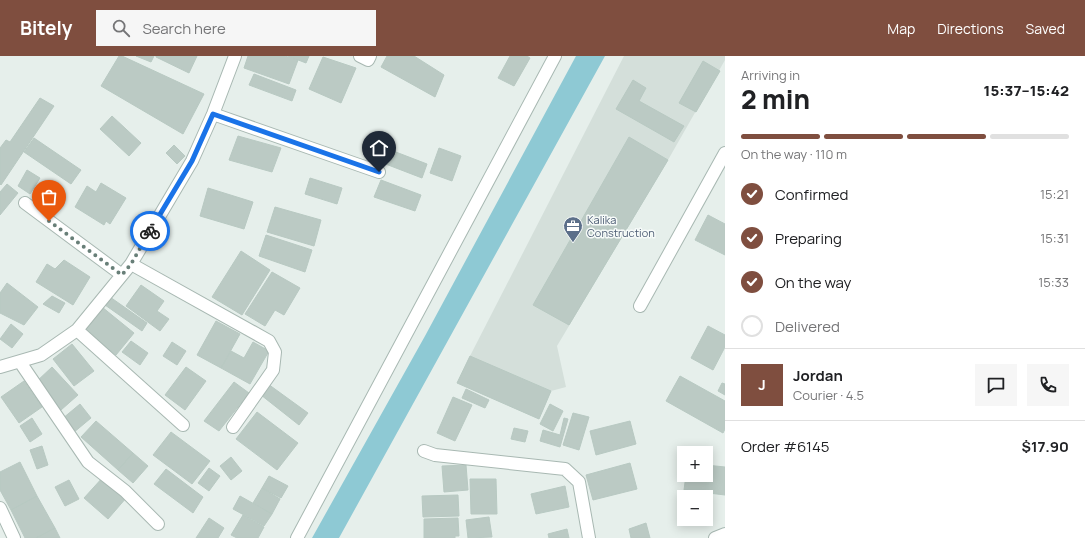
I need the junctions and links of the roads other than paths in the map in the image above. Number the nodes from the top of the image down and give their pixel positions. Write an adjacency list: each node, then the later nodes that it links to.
1 (235, 56): 5 (street)
2 (360, 56): 3 (street)
3 (370, 56)
4 (555, 56): 22 (street)
5 (213, 114): 7 (street); 9 (street)
6 (725, 153): 11 (street)
7 (379, 172)
8 (25, 203): 10 (street)
9 (131, 264): 10 (street); 16 (street)
10 (122, 275): 12 (street)
11 (640, 306)
12 (77, 330): 13 (street); 15 (street)
13 (20, 362): 14 (street); 19 (street)
14 (0, 367)
15 (183, 425)
16 (233, 427)
17 (424, 451): 23 (street)
18 (0, 508): 21 (street)
19 (158, 524)
20 (725, 534): 24 (street)
21 (14, 538)
22 (297, 538)
23 (589, 538)
24 (715, 538)

